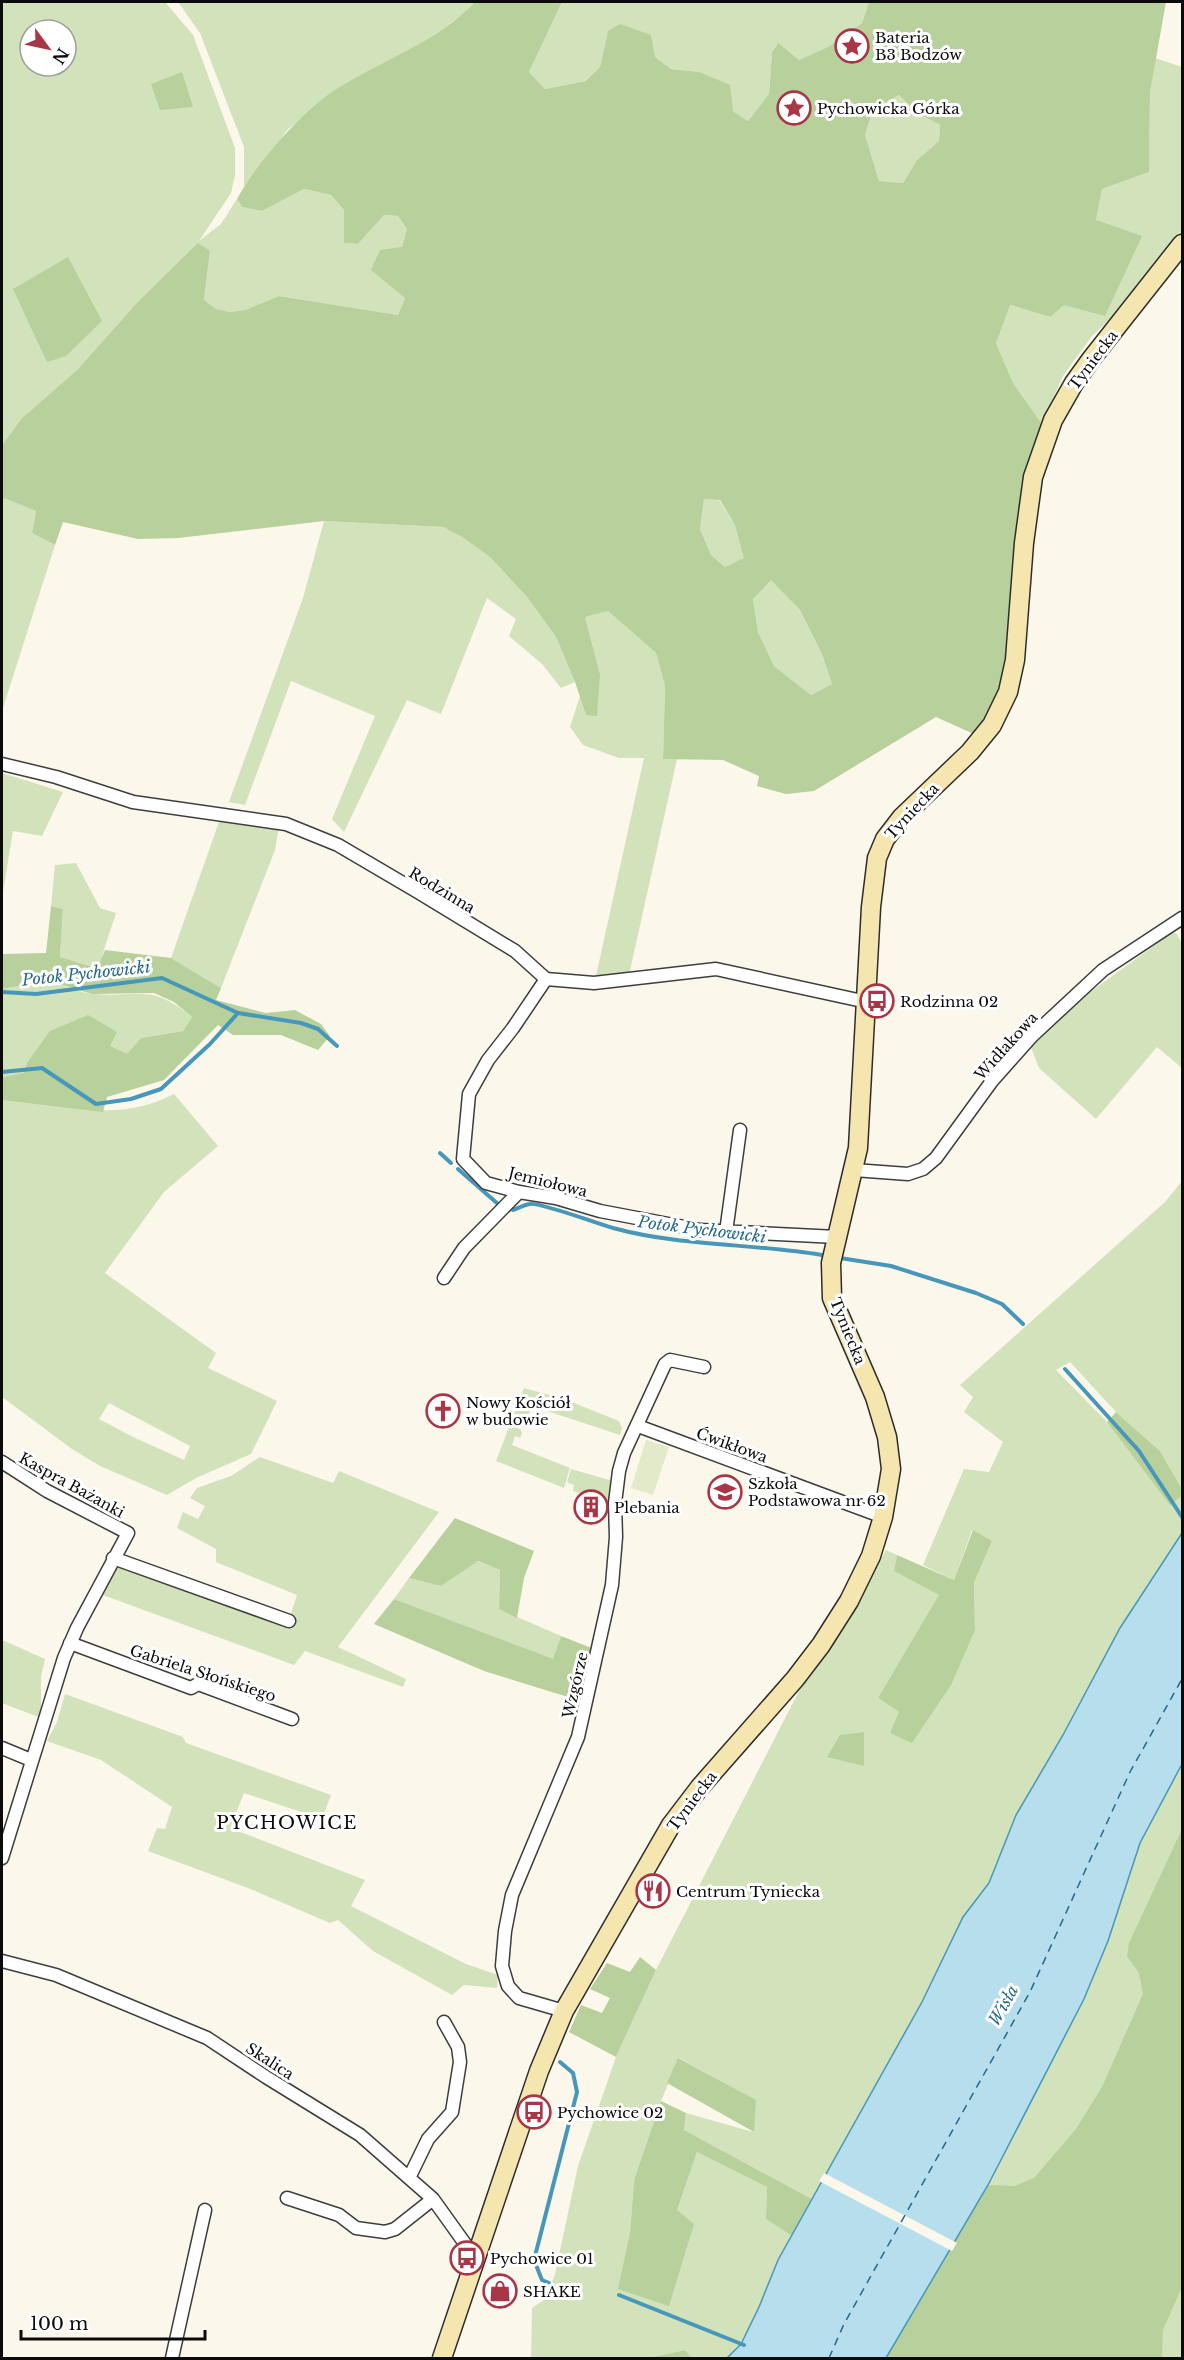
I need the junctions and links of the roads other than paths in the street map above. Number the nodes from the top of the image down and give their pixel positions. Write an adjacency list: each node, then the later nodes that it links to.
1 (1182, 244): 5 (street, Tyniecka)
2 (2, 764): 4 (street, Rodzinna)
3 (1182, 918): 7 (street, Widłakowa)
4 (546, 979): 5 (street); 8 (street, Jemiołowa)
5 (867, 1002): 7 (street, Tyniecka)
6 (740, 1130): 9 (street)
7 (854, 1170): 10 (street, Tyniecka)
8 (519, 1192): 9 (street, Jemiołowa); 11 (street)
9 (726, 1232): 10 (street, Jemiołowa)
10 (837, 1236): 15 (street, Tyniecka)
11 (444, 1278)
12 (704, 1367): 13 (street, Wzgórze)
13 (638, 1426): 15 (street, Ćwikłowa); 24 (street, Wzgórze)
14 (2, 1462): 16 (street, Kaspra Bażanki)
15 (884, 1517): 24 (street, Tyniecka)
16 (113, 1558): 17 (street); 18 (street)
17 (289, 1621)
18 (70, 1643): 19 (street, Gabriela Słońskiego); 21 (street)
19 (292, 1719)
20 (2, 1748): 21 (street)
21 (31, 1760): 22 (street)
22 (2, 1850)
23 (2, 1961): 26 (street, Skalica)
24 (564, 2011): 30 (street, Tyniecka)
25 (444, 2022): 26 (street)
26 (409, 2178): 28 (street, Skalica)
27 (287, 2198): 28 (street)
28 (433, 2199): 30 (street, Skalica)
29 (205, 2211): 31 (street)
30 (476, 2259): 32 (street, Tyniecka)
31 (172, 2358)
32 (442, 2358)

